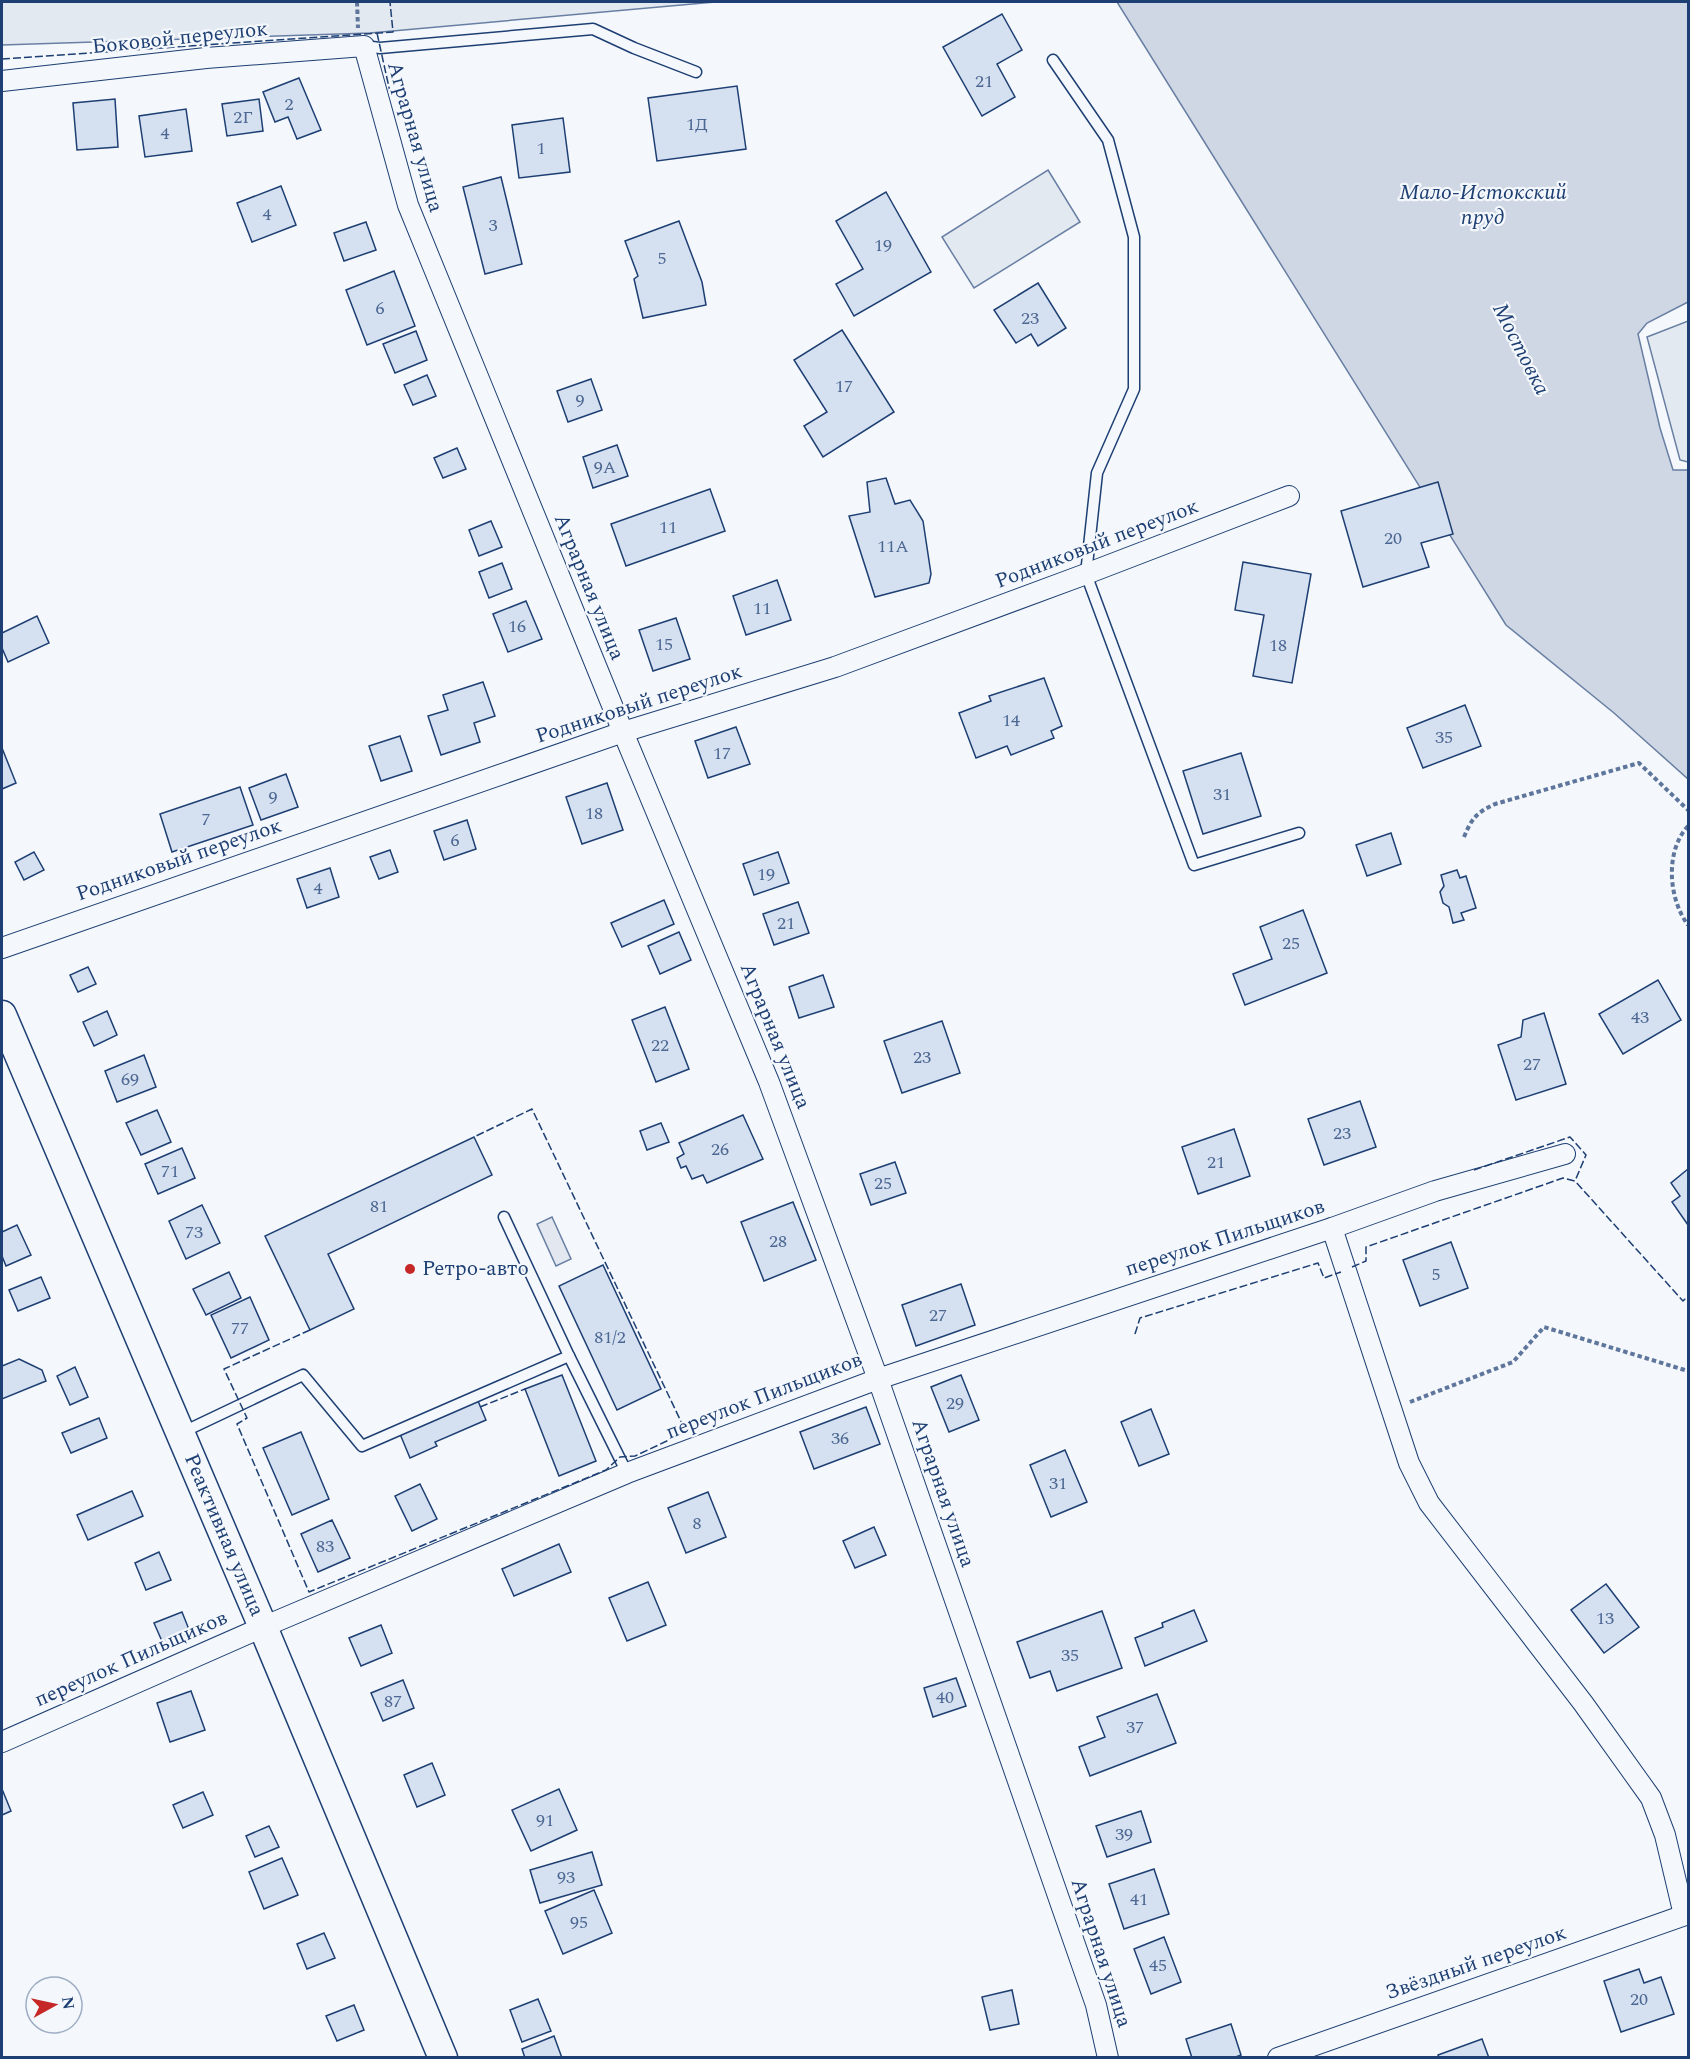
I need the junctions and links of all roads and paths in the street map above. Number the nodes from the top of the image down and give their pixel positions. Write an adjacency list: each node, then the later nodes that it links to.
1 (364, 46): 3 (lane); 4 (street, Боковой переулок); 7 (street, Аграрная улица)
2 (1053, 60): 6 (lane)
3 (696, 72)
4 (2, 81)
5 (1289, 496): 6 (street, Родниковый переулок)
6 (1086, 574): 7 (street, Родниковый переулок); 10 (lane)
7 (622, 732): 13 (street, Родниковый переулок); 20 (street, Аграрная улица)
8 (1689, 810): 11 (path)
9 (1689, 826): 12 (path)
10 (1299, 833)
11 (1464, 837)
12 (1689, 925)
13 (2, 948)
14 (2, 1015): 22 (main road, Реактивная улица)
15 (1566, 1154): 17 (street, переулок Пильщиков)
16 (504, 1217): 18 (lane)
17 (1332, 1228): 20 (street, переулок Пильщиков); 21 (street)
18 (569, 1356): 22 (lane); 23 (lane)
19 (1689, 1371): 21 (path)
20 (878, 1378): 23 (street, переулок Пильщиков); 28 (street, Аграрная улица)
21 (1392, 1409): 26 (street)
22 (180, 1433): 24 (main road, Реактивная улица)
23 (627, 1473): 24 (street, переулок Пильщиков)
24 (263, 1627): 25 (street, переулок Пильщиков); 27 (main road, Реактивная улица)
25 (2, 1742)
26 (1686, 1915): 29 (street, Звёздный переулок)
27 (443, 2058)
28 (1108, 2058)
29 (1278, 2058)

